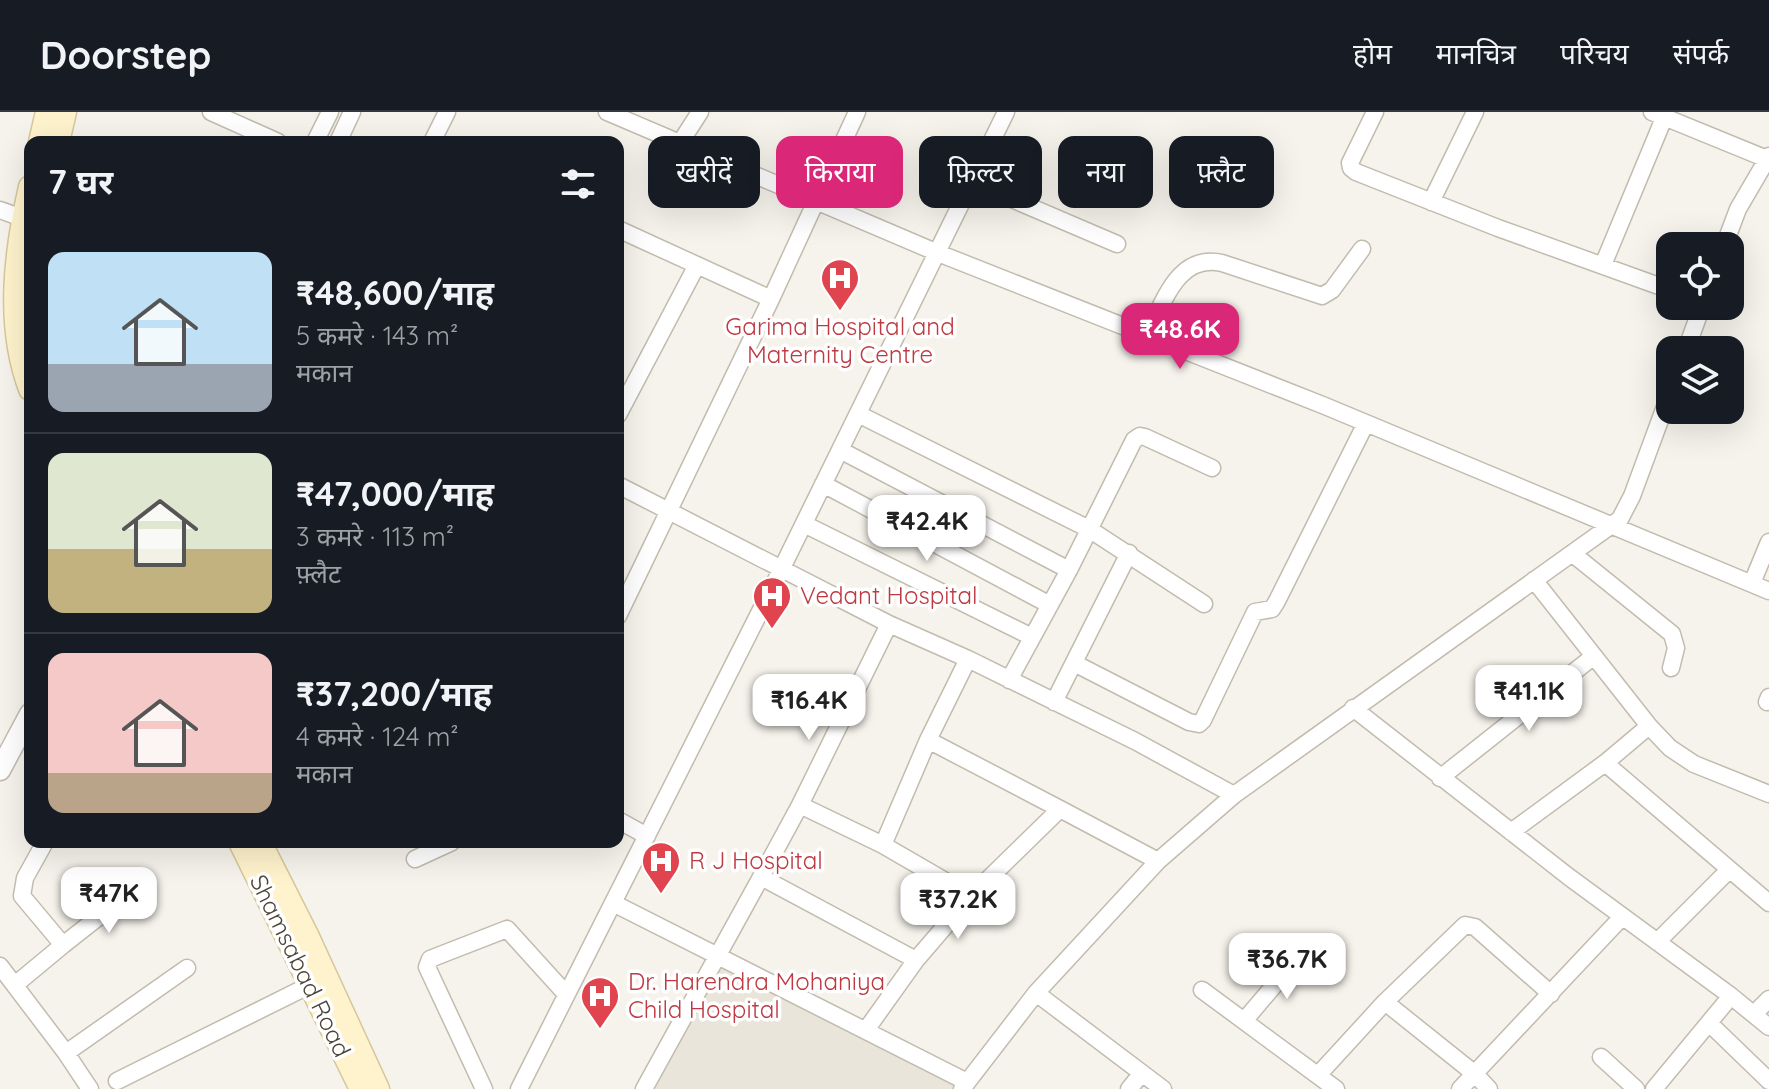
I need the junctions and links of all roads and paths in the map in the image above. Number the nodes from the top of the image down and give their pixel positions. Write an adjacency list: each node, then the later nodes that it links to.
1 (47, 112): 14 (main road)
2 (65, 112): 15 (main road)
3 (211, 112): 16 (street)
4 (330, 112): 17 (street)
5 (352, 112): 18 (street)
6 (447, 112): 19 (street)
7 (607, 112): 20 (street)
8 (700, 112): 21 (street)
9 (857, 112): 22 (street)
10 (1006, 112): 23 (street)
11 (1375, 112): 25 (street)
12 (1475, 112): 25 (street)
13 (1658, 115): 24 (street); 39 (street)
14 (41, 136)
15 (59, 136)
16 (265, 136)
17 (318, 136)
18 (341, 136)
19 (435, 136)
20 (664, 136)
21 (685, 136)
22 (845, 136)
23 (994, 136)
24 (1768, 157): 33 (street)
25 (1431, 202): 39 (street)
26 (811, 208): 41 (street)
27 (836, 208): 37 (street)
28 (960, 208): 37 (street)
29 (1033, 208): 35 (street)
30 (0, 210): 31 (street)
31 (24, 219)
32 (624, 232): 38 (street)
33 (1729, 232)
34 (24, 235): 43 (main road)
35 (1117, 244)
36 (1362, 249): 42 (street)
37 (938, 253): 42 (street); 45 (street)
38 (697, 265): 41 (street); 44 (street)
39 (1603, 265): 40 (street)
40 (1656, 285)
41 (771, 299): 52 (street)
42 (1146, 336): 46 (street)
43 (24, 366)
44 (625, 385)
45 (858, 414): 48 (street); 55 (street)
46 (1366, 423): 54 (street); 71 (street)
47 (1659, 424): 54 (street)
48 (840, 450): 50 (street); 60 (street)
49 (1212, 468): 55 (street)
50 (823, 484): 53 (street); 66 (street)
51 (624, 488): 52 (street)
52 (669, 511): 59 (street); 63 (street)
53 (804, 524): 59 (street); 68 (street)
54 (1613, 525): 58 (street); 62 (street)
55 (1089, 529): 57 (street); 60 (street)
56 (1769, 542): 62 (street)
57 (1129, 553): 65 (street); 71 (street)
58 (1573, 554): 61 (street); 72 (street)
59 (782, 568): 67 (street); 88 (street)
60 (1069, 570): 66 (street)
61 (1534, 580): 69 (street); 75 (street)
62 (1752, 583): 64 (street)
63 (625, 585)
64 (1769, 591)
65 (1204, 604)
66 (1050, 605): 68 (street)
67 (889, 624): 70 (street); 84 (street)
68 (1032, 637): 73 (street)
69 (1594, 656): 77 (street); 81 (street)
70 (968, 659): 73 (street); 78 (street)
71 (1074, 663): 74 (street)
72 (1671, 668)
73 (1009, 680): 74 (street)
74 (1054, 702): 83 (street)
75 (1353, 708): 81 (street); 83 (street)
76 (24, 725): 80 (street)
77 (1649, 726): 79 (street); 82 (street)
78 (928, 740): 85 (street); 89 (street)
79 (1605, 763): 87 (street); 96 (street)
80 (0, 770)
81 (1440, 778): 87 (street)
82 (1769, 794)
83 (1234, 795): 95 (street)
84 (800, 805): 89 (street); 97 (street)
85 (1060, 809): 95 (street); 99 (street)
86 (624, 823): 88 (street)
87 (1511, 832): 102 (street)
88 (647, 836): 100 (street)
89 (883, 845): 99 (street)
90 (42, 848): 104 (street)
91 (243, 848): 111 (main road, Shamsabad Road)
92 (263, 848): 135 (main road, Shamsabad Road)
93 (439, 848): 94 (street)
94 (415, 859)
95 (1158, 861): 113 (street)
96 (1729, 870): 101 (street); 103 (street)
97 (761, 877): 105 (street); 107 (street)
98 (129, 893): 104 (street)
99 (971, 896): 107 (street)
100 (613, 903): 105 (street); 114 (street)
101 (1769, 903)
102 (1622, 917): 103 (street); 115 (street)
103 (1657, 942): 116 (street)
104 (63, 945): 110 (street)
105 (717, 955): 123 (street); 137 (street)
106 (1299, 956): 120 (street)
107 (916, 960): 123 (street)
108 (0, 966): 110 (street)
109 (187, 968): 124 (street)
110 (16, 984): 124 (street)
111 (310, 985): 129 (street); 134 (main road, Shamsabad Road)
112 (1202, 990): 120 (street)
113 (1036, 993): 126 (street); 131 (street)
114 (566, 994): 132 (street); 136 (street)
115 (1551, 994): 118 (street); 128 (street)
116 (1731, 996): 119 (street); 121 (street)
117 (1769, 999): 119 (street)
118 (1385, 1002): 127 (street); 128 (street)
119 (1755, 1013): 122 (street)
120 (1244, 1021): 127 (street)
121 (1709, 1023): 130 (street); 144 (street)
122 (1769, 1027)
123 (866, 1030): 131 (street)
124 (66, 1053): 133 (street)
125 (1601, 1057): 143 (street)
126 (1142, 1073): 138 (street); 139 (street)
127 (1319, 1074): 140 (street)
128 (1475, 1074): 141 (street); 142 (street)
129 (117, 1081)
130 (1769, 1081)
131 (964, 1086)
132 (521, 1088)
133 (90, 1089)
134 (361, 1089)
135 (378, 1089)
136 (484, 1089)
137 (644, 1089)
138 (1129, 1089)
139 (1163, 1089)
140 (1336, 1089)
141 (1460, 1089)
142 (1489, 1089)
143 (1636, 1089)
144 (1654, 1089)

